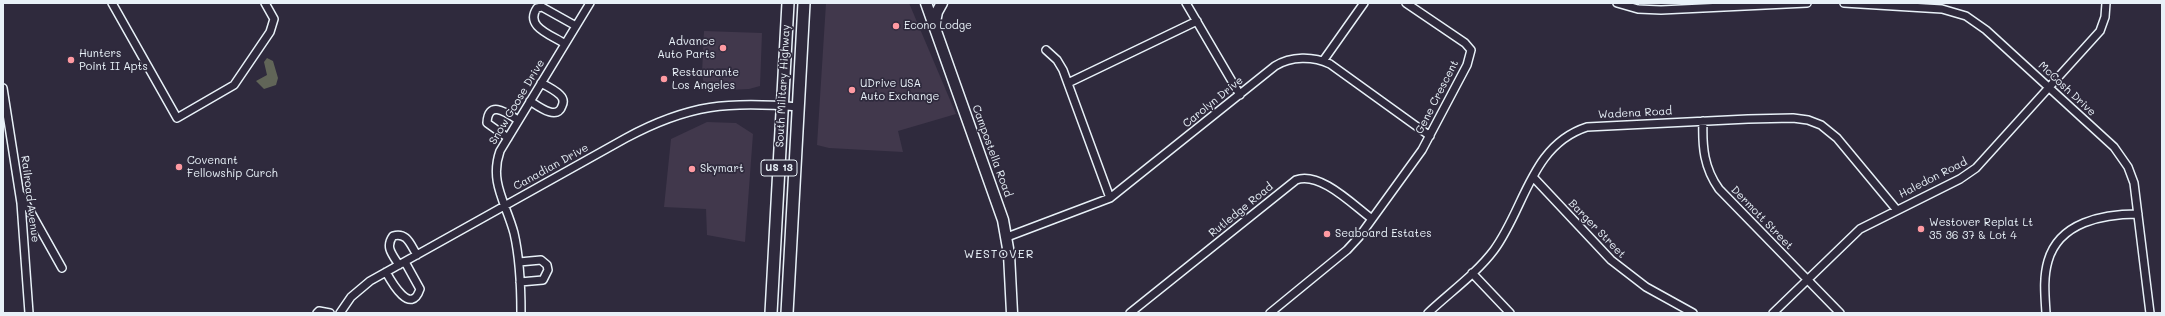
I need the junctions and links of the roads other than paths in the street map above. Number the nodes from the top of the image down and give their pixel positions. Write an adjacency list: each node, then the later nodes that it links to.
1 (112, 3): 2 (street)
2 (266, 3)
3 (590, 3): 16 (street, Snow Goose Drive)
4 (788, 3): 27 (main road, South Military Highway / US 13)
5 (804, 3): 28 (main road, South Military Highway / US 13)
6 (926, 3): 17 (main road, Campostella Road)
7 (942, 3): 17 (main road)
8 (1186, 3): 15 (street)
9 (1364, 3): 20 (street)
10 (1406, 3): 31 (street, Gene Crescent)
11 (1617, 3): 12 (street)
12 (1807, 3)
13 (1844, 3): 24 (street, McCosh Drive)
14 (2106, 3): 24 (street, Haledon Road)
15 (1196, 22): 22 (street); 25 (street)
16 (576, 26): 18 (street, Snow Goose Drive); 18 (street)
17 (934, 27): 40 (main road, Campostella Road)
18 (565, 44): 21 (street, Snow Goose Drive)
19 (1046, 50): 22 (street)
20 (1323, 61): 25 (street, Carolyn Drive); 31 (street, Carolyn Drive)
21 (541, 83): 26 (street, Snow Goose Drive); 26 (street)
22 (1068, 83): 35 (street)
23 (3, 88): 34 (street, Railroad Avenue)
24 (2050, 88): 37 (street, Haledon Road); 38 (street, McCosh Drive)
25 (1240, 95): 35 (street, Carolyn Drive)
26 (530, 101): 29 (street, Snow Goose Drive)
27 (783, 105): 28 (street, Canadian Drive); 36 (street, Canadian Drive); 54 (main road, South Military Highway / US 13)
28 (799, 106): 55 (main road, South Military Highway / US 13)
29 (518, 120): 32 (street, Snow Goose Drive); 32 (street)
30 (1703, 121): 33 (street, Wadena Road); 37 (street, Wadena Road); 47 (street, Dermott Street)
31 (1430, 136): 39 (street, Gene Crescent)
32 (508, 138): 36 (street, Snow Goose Drive)
33 (1533, 177): 46 (street, Wadena Road); 61 (street, Barger Street)
34 (18, 189): 44 (street); 49 (street, Railroad Avenue)
35 (1110, 198): 40 (street, Carolyn Drive)
36 (505, 205): 41 (street, Canadian Drive); 42 (street, Snow Goose Drive)
37 (1896, 209): 47 (street, Haledon Road)
38 (2138, 214): 64 (street); 65 (street, McCosh Drive)
39 (1372, 219): 57 (street, Rutledge Road); 58 (street, Gene Crescent)
40 (1007, 237): 56 (main road, Campostella Road)
41 (417, 255): 43 (street, Canadian Drive); 43 (street)
42 (518, 262): 48 (street, Snow Goose Drive); 48 (street)
43 (402, 263): 45 (street, Canadian Drive); 45 (street)
44 (62, 268)
45 (386, 272): 52 (street, Canadian Drive)
46 (1472, 273): 59 (street, Wadena Road); 60 (street)
47 (1807, 280): 62 (street, Haledon Road); 63 (street, Dermott Street)
48 (520, 282): 53 (street, Snow Goose Drive)
49 (29, 313)
50 (317, 313): 51 (street)
51 (330, 313)
52 (340, 313)
53 (521, 313)
54 (771, 313)
55 (787, 313)
56 (1012, 313)
57 (1130, 313)
58 (1270, 313)
59 (1428, 313)
60 (1510, 313)
61 (1693, 313)
62 (1773, 313)
63 (1840, 313)
64 (2046, 313)
65 (2150, 313)

